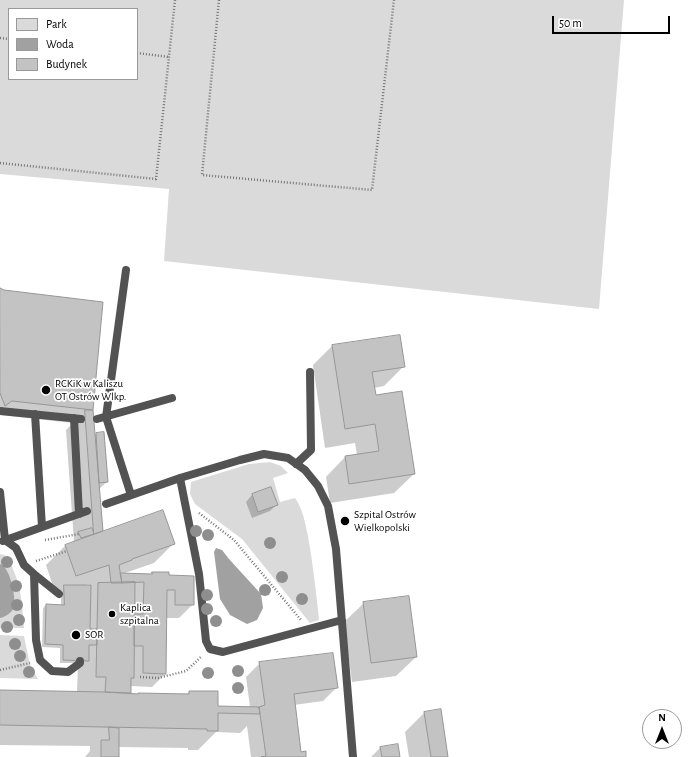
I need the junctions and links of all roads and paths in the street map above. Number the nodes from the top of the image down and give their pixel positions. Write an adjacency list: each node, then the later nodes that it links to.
1 (175, 0): 5 (path)
2 (219, 0): 3 (path)
3 (394, 0)
4 (138, 54): 5 (path)
5 (169, 57): 6 (path)
6 (0, 163)
7 (126, 270): 12 (lane)
8 (310, 372): 14 (lane)
9 (172, 398): 12 (lane)
10 (0, 411): 11 (lane)
11 (35, 414): 20 (lane); 20 (lane)
12 (106, 417): 13 (lane); 17 (lane)
13 (97, 419)
14 (296, 464): 15 (lane); 26 (lane)
15 (180, 478): 17 (lane); 18 (lane)
16 (0, 492): 21 (lane)
17 (131, 495): 19 (lane)
18 (184, 502): 27 (path); 28 (lane)
19 (106, 504)
20 (42, 527): 21 (lane)
21 (2, 541): 23 (lane)
22 (67, 551): 23 (path)
23 (24, 565): 24 (lane)
24 (34, 574): 25 (lane); 29 (lane)
25 (59, 594)
26 (342, 620): 27 (lane); 33 (lane)
27 (309, 629): 28 (lane)
28 (210, 649): 32 (path)
29 (80, 661)
30 (33, 662): 31 (path)
31 (0, 670)
32 (140, 677)
33 (353, 757)

